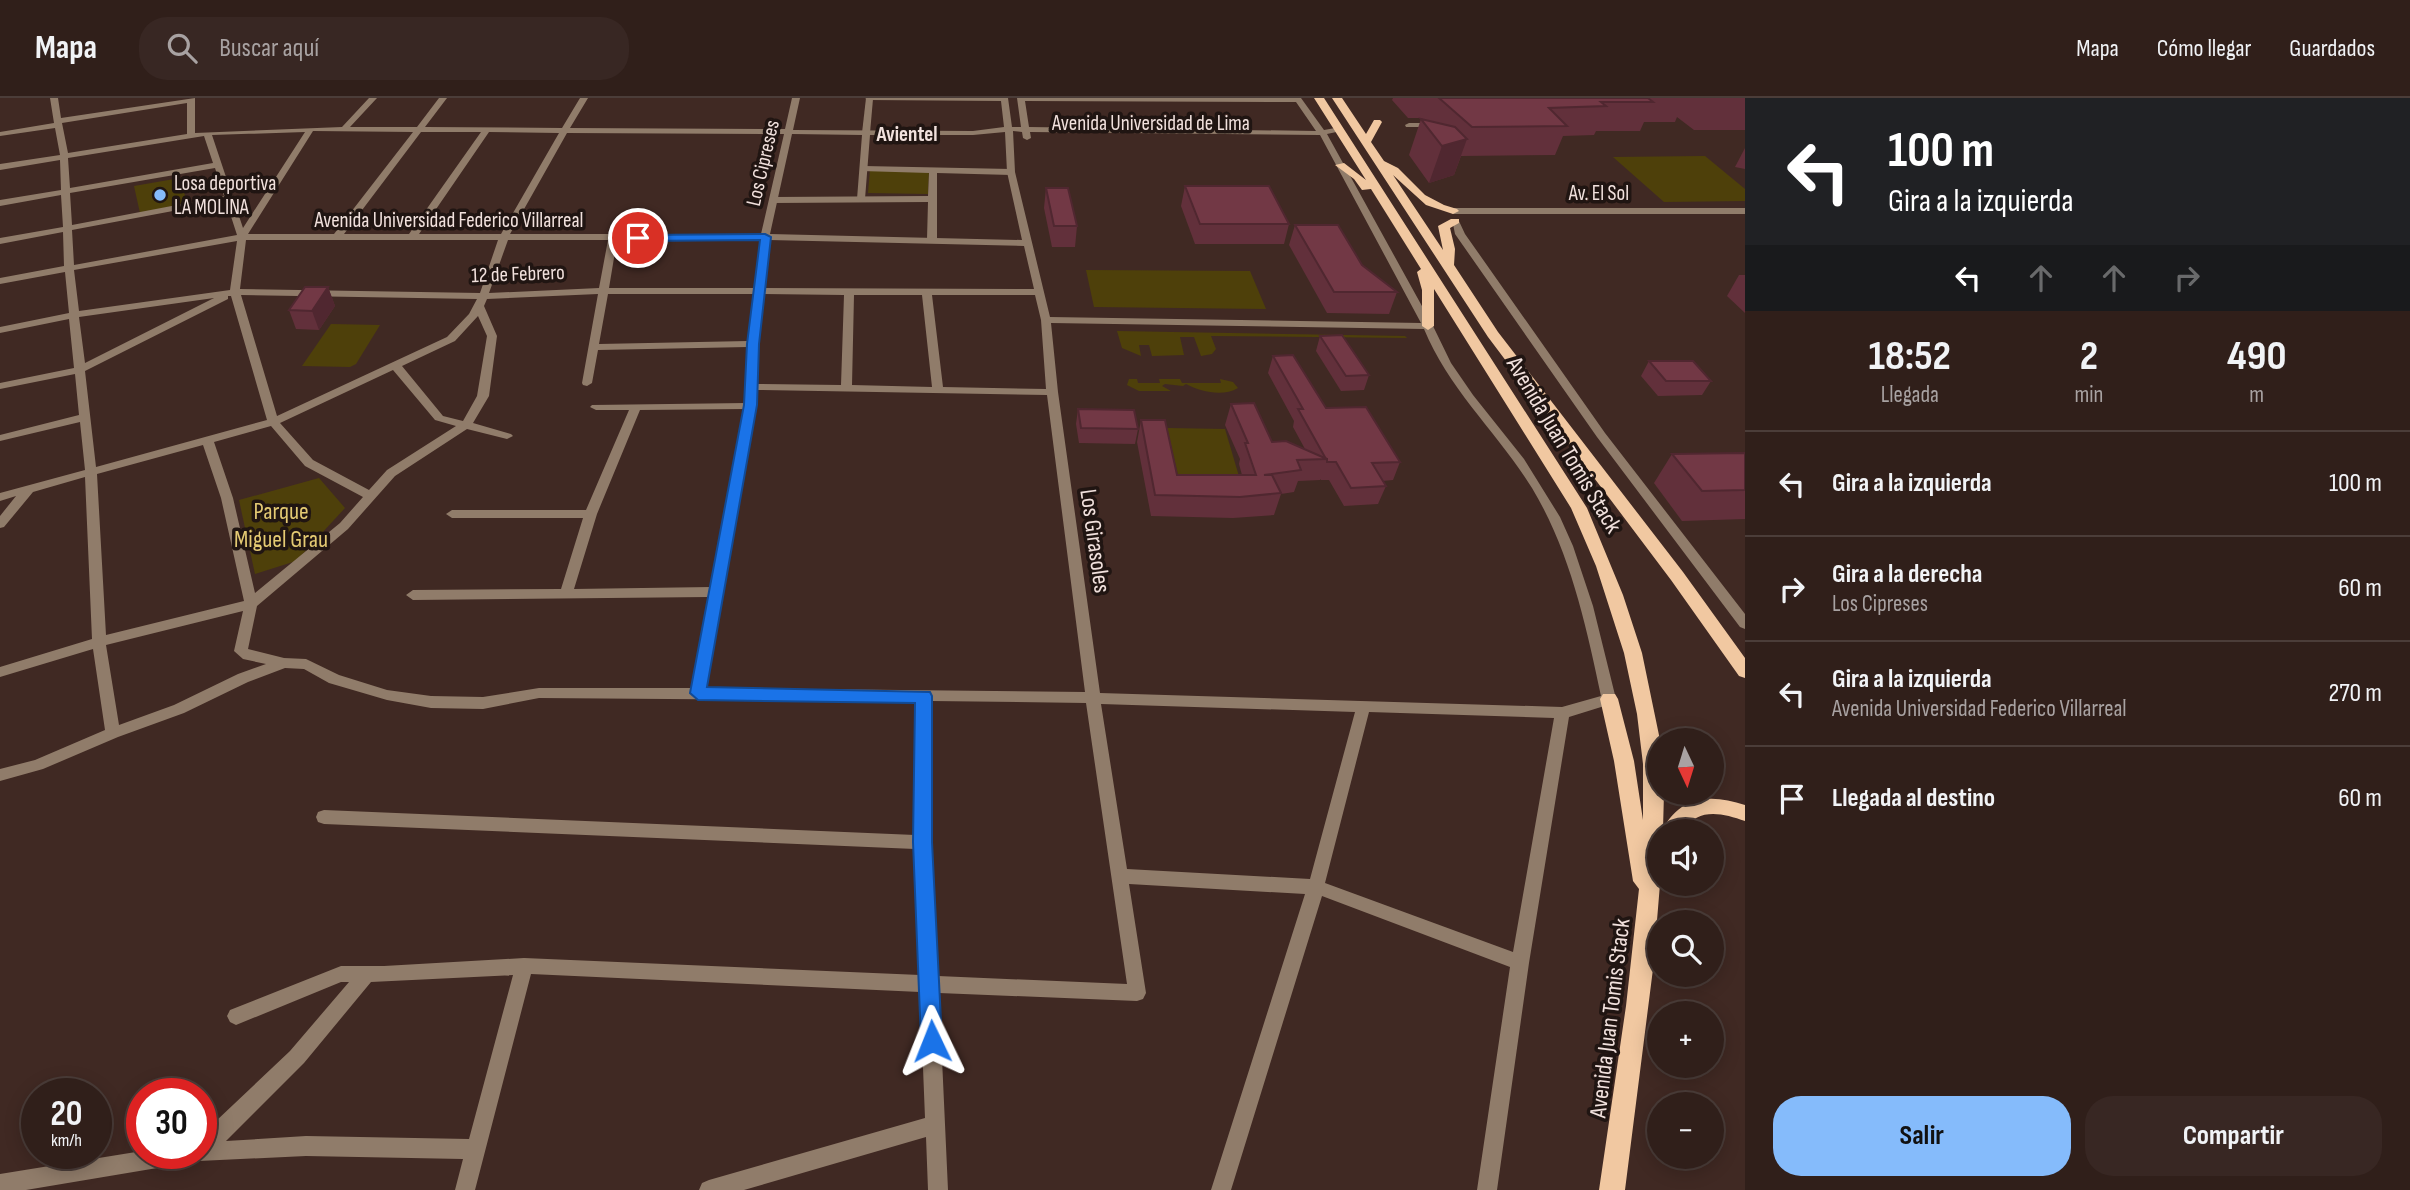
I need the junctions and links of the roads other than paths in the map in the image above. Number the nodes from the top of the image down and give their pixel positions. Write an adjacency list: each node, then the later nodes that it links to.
1 (54, 98): 17 (street)
2 (373, 98): 20 (street)
3 (443, 98): 22 (street)
4 (584, 98): 24 (street)
5 (796, 98): 25 (street, Los Cipreses)
6 (869, 98): 7 (street); 27 (street)
7 (931, 98): 12 (street)
8 (1021, 98): 13 (street); 32 (street)
9 (1319, 98): 30 (main road, Avenida Juan Tomis Stack)
10 (1337, 98): 33 (main road, Avenida Juan Tomis Stack)
11 (191, 99): 17 (street); 31 (street)
12 (1004, 99): 29 (street, Los Girasoles)
13 (1104, 99): 14 (street)
14 (1216, 99): 15 (street)
15 (1297, 99): 30 (street, Avenida Juan Tomis Stack)
16 (1377, 122): 33 (main road)
17 (58, 123): 28 (street); 34 (street)
18 (1409, 125): 19 (street)
19 (1424, 125)
20 (345, 128): 21 (street, Avenida Universidad de Lima); 22 (street, Avenida Universidad de Lima)
21 (311, 129): 26 (street, Avenida Universidad de Lima); 54 (street)
22 (419, 129): 23 (street, Avenida Universidad de Lima); 55 (street)
23 (487, 129): 24 (street, Avenida Universidad de Lima); 56 (street)
24 (565, 129): 25 (street, Avenida Universidad de Lima); 57 (street)
25 (790, 132): 27 (street, Avenida Universidad de Lima); 47 (street, Los Cipreses)
26 (207, 133): 31 (street, Avenida Universidad de Lima); 36 (street)
27 (866, 133): 29 (street, Avenida Universidad de Lima); 39 (street)
28 (0, 134)
29 (1009, 134): 32 (street, Avenida Universidad de Lima); 41 (street, Los Girasoles)
30 (1330, 134): 32 (street, Avenida Universidad de Lima); 37 (street, Avenida Juan Tomis Stack); 53 (main road, Avenida Juan Tomis Stack)
31 (191, 135): 34 (street, Avenida Universidad de Lima)
32 (1026, 135)
33 (1369, 138): 35 (main road, Avenida Juan Tomis Stack); 42 (main road)
34 (64, 156): 38 (street, Avenida Universidad de Lima); 43 (street)
35 (1378, 160): 42 (main road); 64 (main road, Avenida Juan Tomis Stack)
36 (217, 164): 43 (street); 44 (street)
37 (1340, 165): 53 (main road); 76 (street, Avenida Juan Tomis Stack)
38 (0, 167)
39 (864, 169): 40 (street); 45 (street)
40 (933, 169): 41 (street); 46 (street)
41 (1011, 172): 62 (street, Los Girasoles)
42 (1399, 172): 50 (main road)
43 (66, 191): 48 (street); 52 (street)
44 (229, 198): 52 (street); 54 (street)
45 (861, 199): 46 (street); 47 (street)
46 (931, 199): 60 (street)
47 (774, 200): 58 (street, Los Cipreses)
48 (0, 203)
49 (1745, 211): 50 (street, Av. El Sol)
50 (1454, 216): 51 (street, Av. El Sol); 64 (main road); 108 (street, Avenida Juan Tomis Stack)
51 (1745, 219)
52 (65, 229): 61 (street); 65 (street)
53 (1404, 234): 63 (main road, Avenida Juan Tomis Stack)
54 (242, 237): 55 (street, Avenida Universidad Federico Villarreal); 65 (street, Avenida Universidad Federico Villarreal); 71 (street)
55 (337, 237): 56 (street, Avenida Universidad Federico Villarreal)
56 (412, 237): 57 (street, Avenida Universidad Federico Villarreal)
57 (504, 237): 59 (street, Avenida Universidad Federico Villarreal); 73 (street)
58 (765, 237): 59 (street, Avenida Universidad Federico Villarreal); 60 (street, Avenida Universidad Federico Villarreal); 67 (street, Los Cipreses)
59 (613, 238): 69 (street)
60 (932, 239): 62 (street, Avenida Universidad Federico Villarreal)
61 (0, 241)
62 (1029, 243): 72 (street, Los Girasoles)
63 (1417, 255): 76 (main road); 128 (main road, Avenida Juan Tomis Stack)
64 (1448, 265): 111 (main road, Avenida Juan Tomis Stack)
65 (69, 268): 66 (street, Avenida Universidad Federico Villarreal); 74 (street)
66 (0, 281)
67 (759, 290): 68 (street, 12 de Febrero); 69 (street, 12 de Febrero); 78 (street, Los Cipreses)
68 (849, 290): 70 (street, 12 de Febrero); 85 (street)
69 (602, 291): 73 (street, 12 de Febrero); 79 (street)
70 (927, 291): 72 (street, 12 de Febrero); 86 (street)
71 (235, 292): 73 (street, 12 de Febrero); 74 (street, 12 de Febrero); 81 (street); 92 (street)
72 (1040, 292): 75 (street, Los Girasoles)
73 (482, 301): 80 (street); 93 (street)
74 (73, 315): 77 (street, 12 de Febrero); 81 (street)
75 (1046, 320): 76 (street); 87 (street, Los Girasoles)
76 (1428, 326): 116 (street, Avenida Juan Tomis Stack)
77 (0, 330)
78 (753, 344): 79 (street); 84 (street, Los Cipreses)
79 (594, 347): 82 (street)
80 (395, 365): 92 (street); 93 (street)
81 (79, 370): 83 (street); 91 (street)
82 (587, 383)
83 (0, 386)
84 (751, 387): 85 (street); 88 (street, Los Cipreses)
85 (846, 389): 86 (street)
86 (938, 390): 87 (street)
87 (1052, 392): 115 (street, Los Girasoles)
88 (751, 405): 90 (street); 104 (street, Los Cipreses)
89 (596, 407): 90 (street)
90 (636, 407): 102 (street)
91 (85, 417): 95 (street); 97 (street)
92 (273, 422): 96 (street); 99 (street)
93 (467, 424): 94 (street); 99 (street)
94 (507, 436)
95 (0, 438)
96 (208, 442): 97 (street); 107 (street)
97 (91, 474): 98 (street); 109 (street)
98 (29, 489): 100 (street); 103 (street)
99 (371, 496): 107 (street)
100 (0, 497)
101 (452, 514): 102 (street)
102 (591, 514): 105 (street)
103 (0, 524)
104 (716, 592): 105 (street); 113 (street, Los Cipreses)
105 (566, 594): 106 (street)
106 (413, 595)
107 (251, 604): 109 (street); 110 (street)
108 (1745, 624)
109 (99, 642): 112 (street); 119 (street)
110 (284, 663): 113 (street); 119 (street)
111 (1745, 671)
112 (0, 672)
113 (698, 693): 114 (street)
114 (924, 696): 115 (street); 124 (street)
115 (1093, 698): 117 (street); 125 (street, Los Girasoles)
116 (1609, 699): 118 (street); 128 (main road)
117 (1363, 708): 118 (street); 126 (street)
118 (1562, 713): 130 (street)
119 (113, 733): 120 (street)
120 (0, 775)
121 (1745, 813): 123 (main road)
122 (324, 817): 124 (street)
123 (1680, 819)
124 (923, 842): 133 (street)
125 (1120, 876): 126 (street); 133 (street, Los Girasoles)
126 (1316, 887): 130 (street); 144 (street)
127 (1654, 896): 129 (main road)
128 (1647, 909): 129 (main road, Avenida Juan Tomis Stack)
129 (1646, 934): 146 (main road, Avenida Juan Tomis Stack)
130 (1520, 963): 145 (street)
131 (524, 966): 132 (street); 133 (street); 137 (street)
132 (367, 974): 134 (street); 136 (street)
133 (929, 985): 135 (street)
134 (236, 1016)
135 (935, 1125): 142 (street); 143 (street)
136 (217, 1134)
137 (476, 1149): 138 (street); 141 (street)
138 (217, 1151)
139 (126, 1164): 140 (street)
140 (0, 1184)
141 (466, 1190)
142 (709, 1190)
143 (938, 1190)
144 (1221, 1190)
145 (1487, 1190)
146 (1612, 1190)

